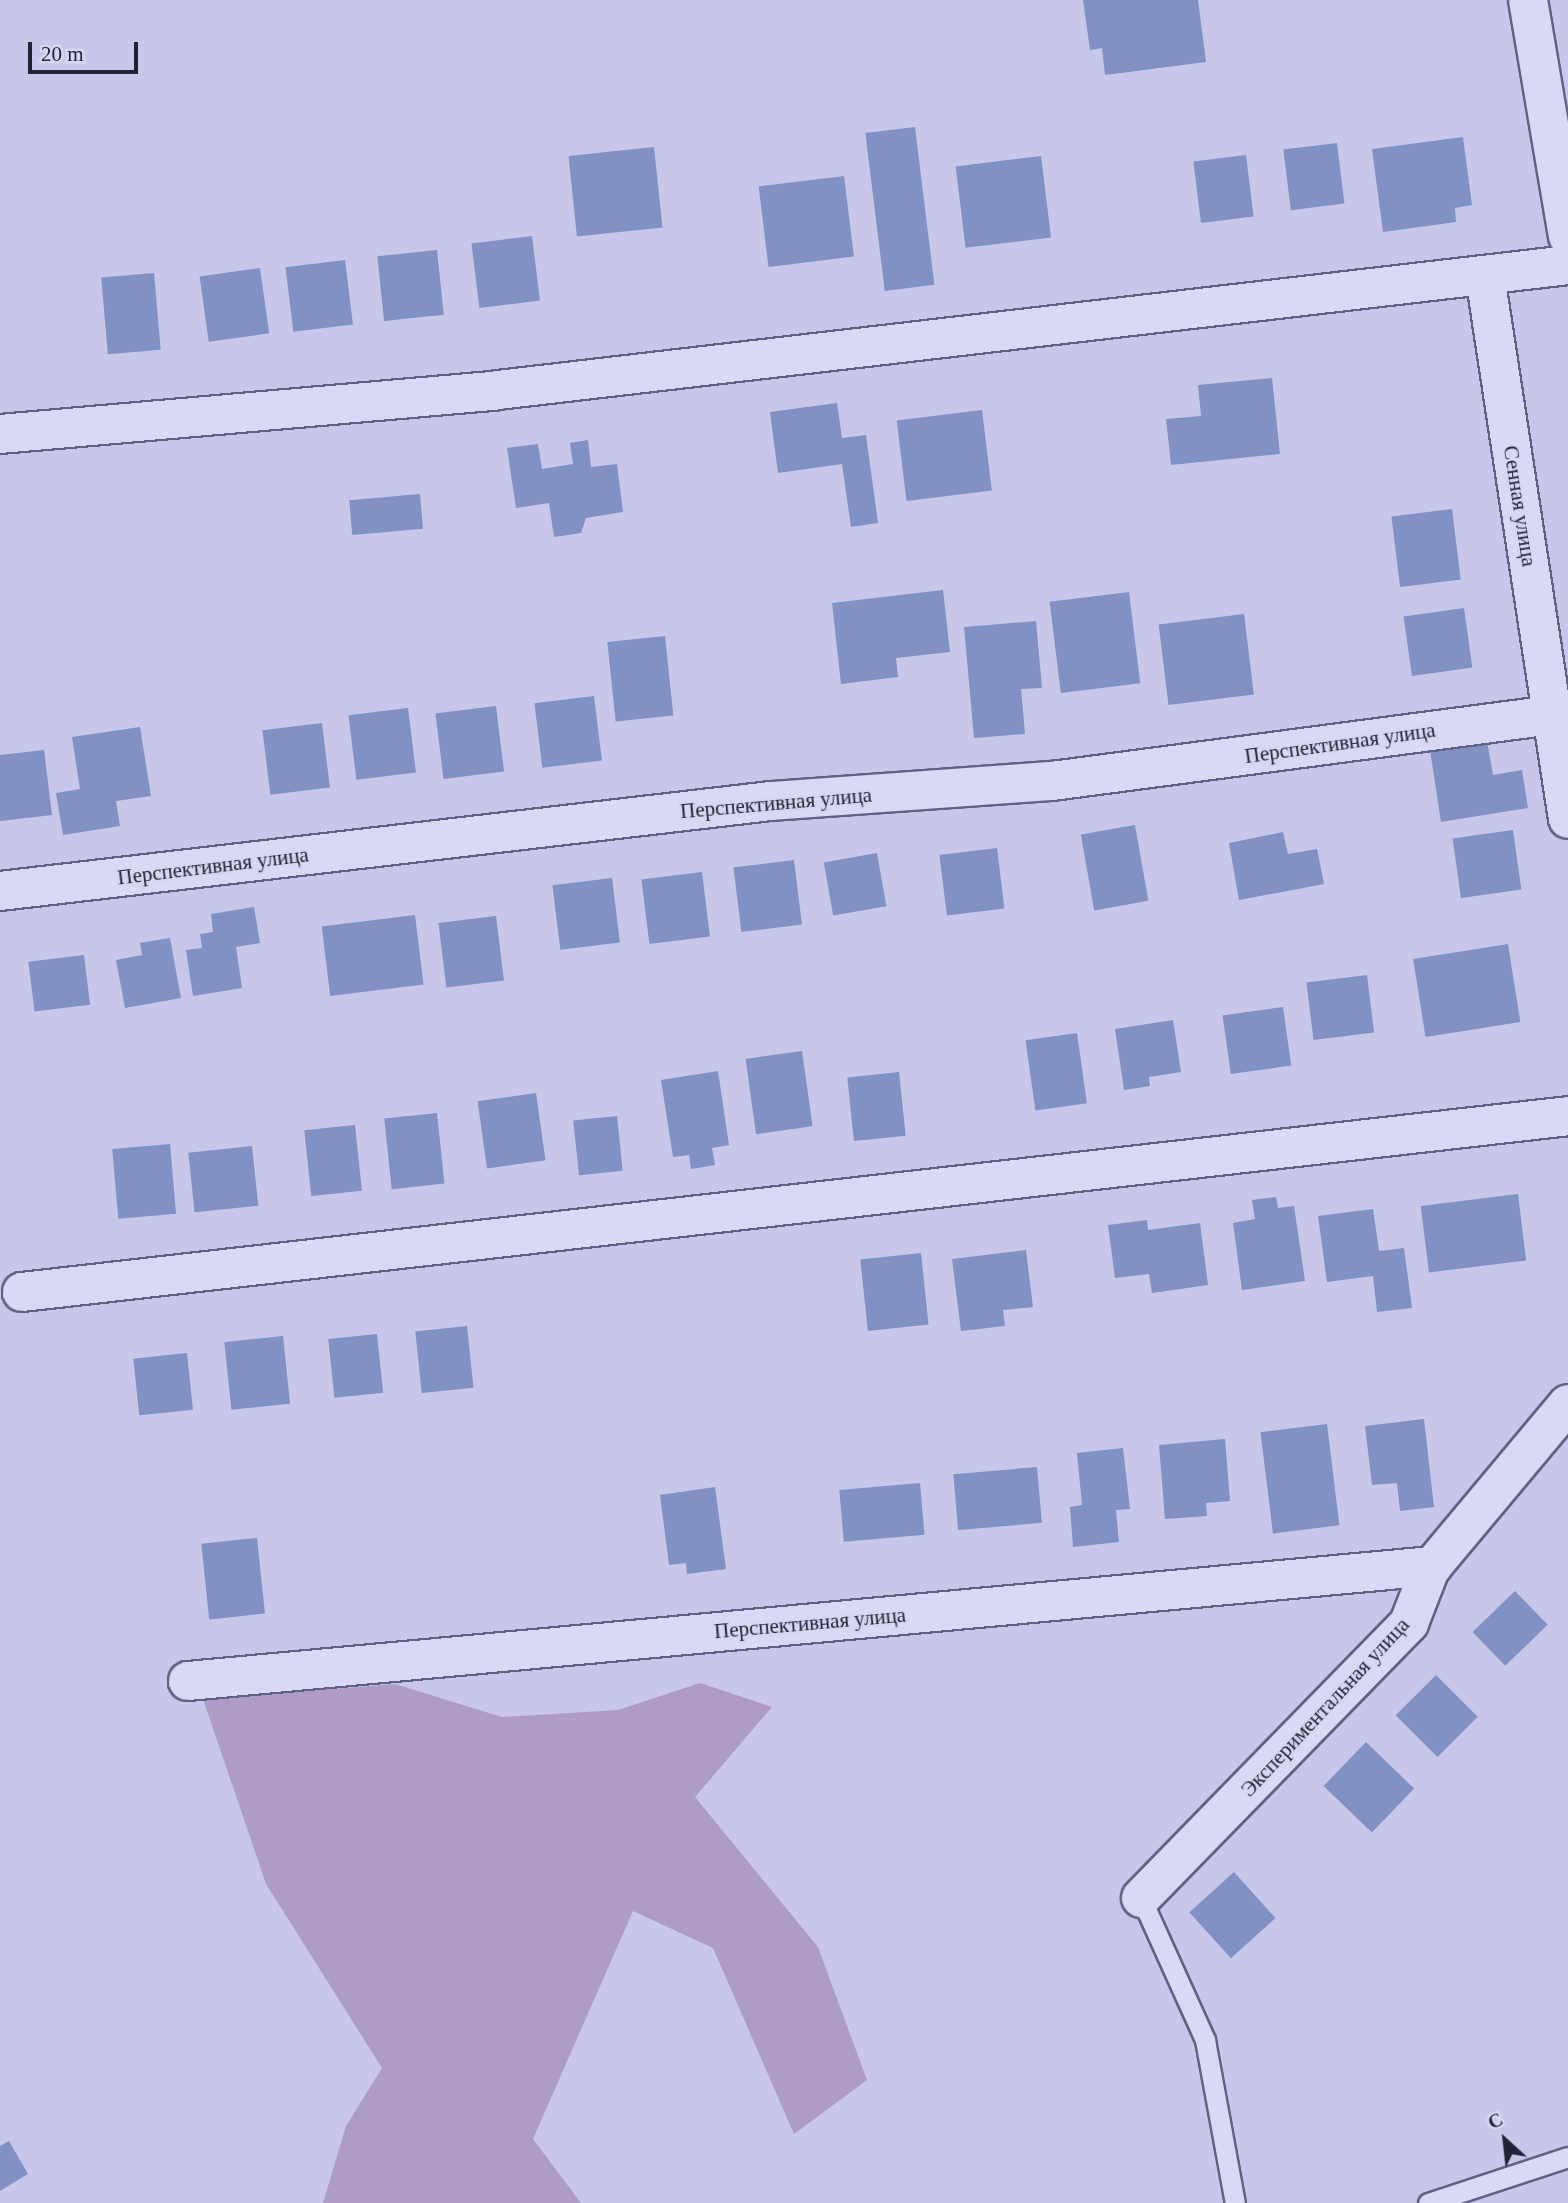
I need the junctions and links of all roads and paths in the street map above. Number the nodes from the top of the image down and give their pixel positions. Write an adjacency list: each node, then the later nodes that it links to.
1 (1528, 0): 2 (street)
2 (1568, 237)
3 (1568, 265): 4 (street)
4 (1485, 276): 5 (street); 6 (street, Сенная улица)
5 (0, 434)
6 (1552, 715): 7 (street, Сенная улица); 8 (street, Перспективная улица)
7 (1568, 819)
8 (0, 891)
9 (1568, 1116): 10 (street)
10 (22, 1292)
11 (1568, 1404): 12 (street, Экспериментальная улица)
12 (1433, 1566): 13 (street, Перспективная улица); 14 (street, Экспериментальная улица)
13 (188, 1681)
14 (1140, 1898): 16 (lane)
15 (1568, 2157): 17 (lane)
16 (1235, 2203)
17 (1427, 2203)

